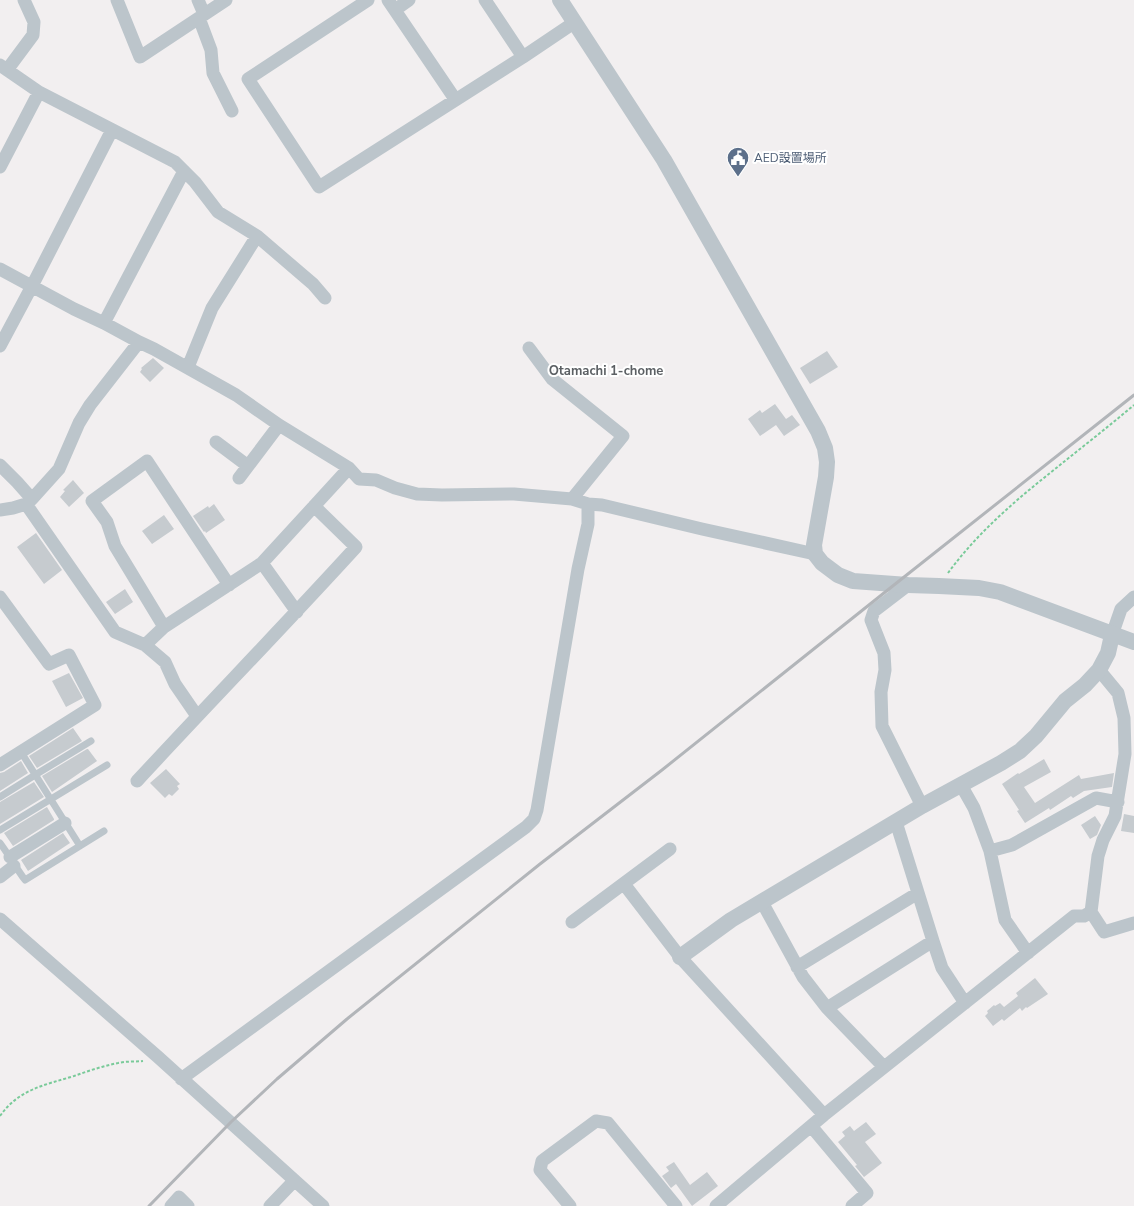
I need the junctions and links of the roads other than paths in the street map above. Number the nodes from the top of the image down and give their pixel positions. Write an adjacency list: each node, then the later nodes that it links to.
1 (24, 0): 13 (street)
2 (117, 0): 10 (street)
3 (198, 0): 10 (street)
4 (226, 0): 10 (street)
5 (368, 0): 15 (street)
6 (409, 0): 9 (street)
7 (485, 0): 12 (street)
8 (560, 0): 11 (street)
9 (392, 5): 15 (street)
10 (202, 16): 16 (street)
11 (575, 22): 12 (street); 40 (street)
12 (523, 57): 15 (street)
13 (3, 68): 14 (street)
14 (39, 92): 17 (street); 18 (street)
15 (455, 99)
16 (232, 111)
17 (112, 130): 19 (street); 22 (street)
18 (0, 167)
19 (184, 171): 20 (street); 24 (street)
20 (257, 236): 23 (street); 28 (street)
21 (0, 269): 22 (street)
22 (32, 286): 24 (street); 26 (street)
23 (325, 298)
24 (104, 322): 25 (street)
25 (139, 342): 28 (street); 36 (street)
26 (0, 346)
27 (529, 348): 35 (street)
28 (188, 368): 29 (street)
29 (280, 425): 32 (street); 33 (street)
30 (216, 442): 32 (street)
31 (0, 465): 36 (street)
32 (248, 466): 34 (street)
33 (349, 468): 35 (street); 38 (street)
34 (239, 478)
35 (572, 499): 37 (street)
36 (29, 502): 39 (street); 50 (street)
37 (588, 504): 40 (street); 88 (street)
38 (314, 506): 41 (street); 46 (street)
39 (0, 510)
40 (815, 554): 43 (street)
41 (262, 563): 42 (street); 46 (street)
42 (229, 585): 47 (street); 47 (street)
43 (908, 586): 48 (street); 63 (street)
44 (1134, 596): 48 (street)
45 (0, 597): 54 (street)
46 (297, 612): 52 (street)
47 (164, 627): 50 (street)
48 (1112, 635): 49 (street); 51 (street)
49 (1134, 642)
50 (145, 645): 52 (street)
51 (1099, 670): 59 (street); 62 (street)
52 (197, 716): 58 (street)
53 (91, 741): 57 (lane)
54 (21, 752): 55 (street); 57 (lane)
55 (0, 765)
56 (107, 765): 61 (lane)
57 (35, 775): 60 (lane); 61 (lane)
58 (137, 781)
59 (961, 785): 63 (street); 71 (street)
60 (0, 797)
61 (50, 799): 65 (lane); 66 (lane)
62 (1118, 802): 71 (street); 77 (street)
63 (922, 806): 64 (street)
64 (896, 822): 75 (street); 76 (street)
65 (65, 823): 69 (lane); 72 (street)
66 (0, 830)
67 (104, 831): 69 (lane)
68 (0, 843): 72 (lane)
69 (80, 846): 72 (lane)
70 (670, 849): 74 (street)
71 (990, 851): 82 (street)
72 (12, 862): 73 (street)
73 (0, 877)
74 (624, 884): 79 (street); 83 (street)
75 (918, 893): 81 (street); 84 (street)
76 (762, 902): 83 (street); 84 (street)
77 (1091, 912): 80 (street); 82 (street)
78 (0, 919): 88 (street)
79 (572, 922)
80 (1134, 923)
81 (933, 940): 85 (street); 86 (street)
82 (1028, 953): 85 (street)
83 (680, 957): 89 (street)
84 (797, 967): 86 (street)
85 (965, 1003): 87 (street)
86 (827, 1008): 87 (street)
87 (884, 1067): 89 (street)
88 (181, 1079): 91 (street)
89 (824, 1115): 90 (street)
90 (811, 1126): 98 (street); 99 (street)
91 (294, 1181): 94 (street); 95 (street)
92 (171, 1206): 93 (street)
93 (188, 1206)
94 (270, 1206)
95 (323, 1206)
96 (570, 1206): 97 (street)
97 (676, 1206)
98 (716, 1206)
99 (852, 1206)

